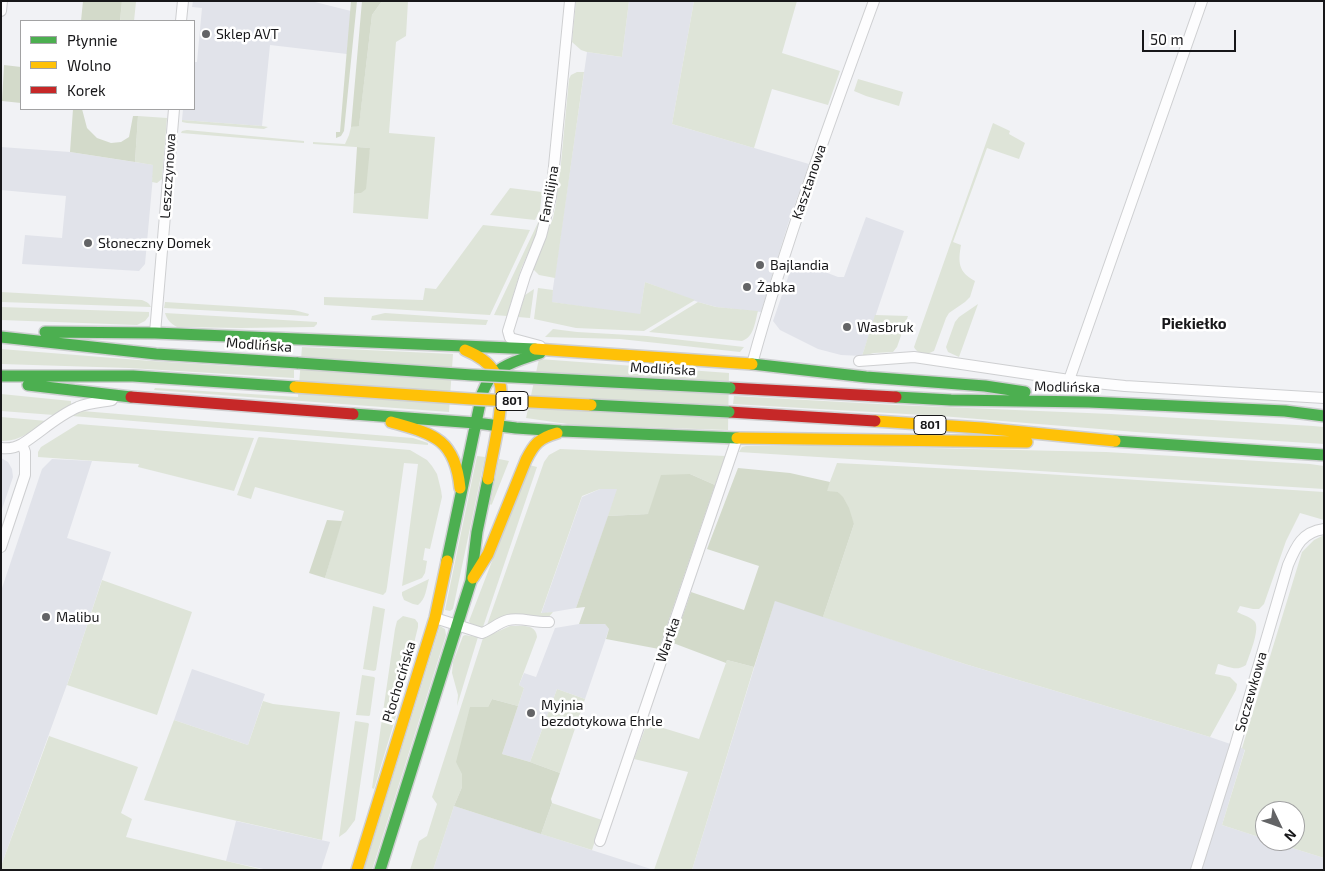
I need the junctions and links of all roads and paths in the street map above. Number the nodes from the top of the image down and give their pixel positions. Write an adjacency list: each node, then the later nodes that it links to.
1 (2, 1): 6 (street)
2 (183, 1): 7 (street)
3 (570, 1): 13 (street, Familijna)
4 (874, 1): 15 (street, Kasztanowa)
5 (1202, 1): 18 (street)
6 (1, 11)
7 (182, 20)
8 (174, 110): 10 (street, Leszczynowa)
9 (1, 332): 10 (main road, Modlińska)
10 (155, 333): 12 (main road, Modlińska)
11 (1, 337): 22 (main road, Modlińska / 801, bridge)
12 (457, 347): 13 (main road, Modlińska); 16 (main road)
13 (550, 350): 15 (main road, Modlińska); 16 (main road)
14 (859, 361): 18 (street, Modlińska)
15 (752, 364): 22 (main road, Modlińska)
16 (495, 373): 25 (main road, Płochocińska); 26 (main road)
17 (1, 376): 29 (main road, 801, bridge)
18 (1069, 380): 21 (street, Modlińska)
19 (1, 382): 20 (main road)
20 (131, 398): 23 (main road); 30 (street)
21 (1324, 398)
22 (1089, 402): 24 (main road, Modlińska / 801)
23 (366, 415): 25 (main road); 33 (main road, Płochocińska)
24 (1324, 416)
25 (476, 423): 26 (main road); 33 (main road, Płochocińska)
26 (498, 426): 27 (main road); 36 (main road)
27 (561, 432): 28 (main road); 36 (main road)
28 (737, 438): 29 (main road); 40 (street, Wartka)
29 (1130, 442): 32 (main road, 801)
30 (22, 444): 31 (street); 35 (street)
31 (1, 448)
32 (1324, 455)
33 (461, 501): 37 (main road, Płochocińska)
34 (1324, 529): 43 (street, Soczewkowa)
35 (1, 547)
36 (471, 581): 39 (main road)
37 (435, 618): 39 (street); 41 (main road, Płochocińska)
38 (548, 622): 39 (street)
39 (458, 625): 42 (main road)
40 (600, 841)
41 (358, 870)
42 (380, 870)
43 (1196, 870)

